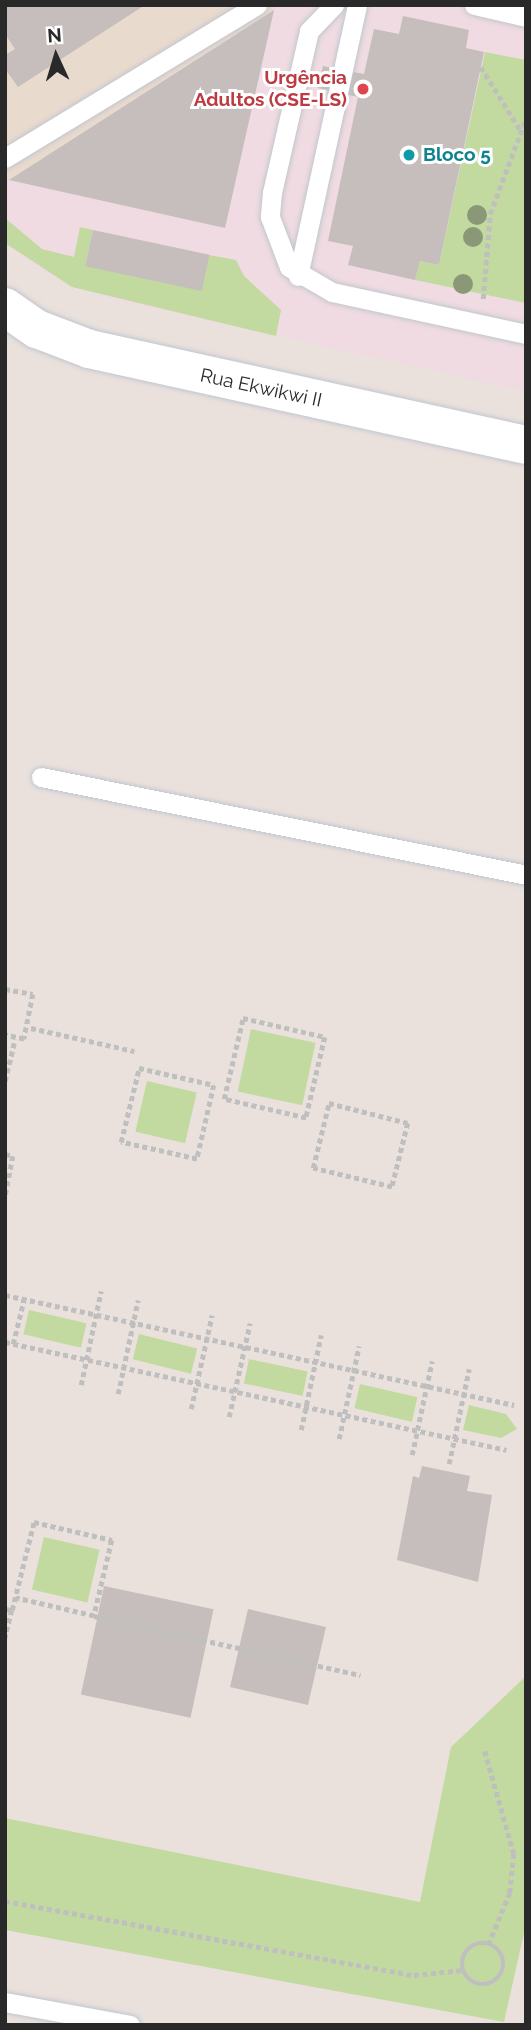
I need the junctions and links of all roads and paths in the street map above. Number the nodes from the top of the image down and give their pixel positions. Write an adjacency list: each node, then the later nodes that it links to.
1 (257, 5): 9 (lane)
2 (334, 5): 10 (lane)
3 (357, 5): 10 (lane)
4 (474, 5): 5 (lane)
5 (526, 17)
6 (481, 67): 8 (path)
7 (526, 118): 8 (path)
8 (521, 132): 11 (path)
9 (5, 158)
10 (298, 276): 13 (lane)
11 (482, 304)
12 (5, 307): 14 (street, Rua Ekwikwi II)
13 (526, 334)
14 (526, 445)
15 (41, 777): 16 (lane)
16 (526, 875)
17 (5, 989): 19 (path)
18 (31, 1028): 21 (path)
19 (5, 1035)
20 (15, 1039): 22 (path)
21 (134, 1051)
22 (5, 1081)
23 (224, 1099): 23 (path)
24 (121, 1142): 24 (path)
25 (5, 1154): 27 (path)
26 (313, 1168): 26 (path)
27 (5, 1198)
28 (101, 1291): 32 (path)
29 (5, 1295): 30 (path)
30 (24, 1299): 32 (path); 39 (path)
31 (138, 1300): 35 (path)
32 (96, 1315): 35 (path); 42 (path)
33 (212, 1315): 37 (path)
34 (250, 1322): 41 (path)
35 (134, 1323): 37 (path); 45 (path)
36 (321, 1335): 44 (path)
37 (206, 1339): 41 (path); 48 (path)
38 (5, 1342): 39 (path)
39 (13, 1344): 42 (path)
40 (359, 1346): 47 (path)
41 (245, 1347): 44 (path); 51 (path)
42 (87, 1360): 45 (path); 49 (path)
43 (432, 1361): 50 (path)
44 (316, 1362): 47 (path); 55 (path)
45 (124, 1367): 48 (path); 52 (path)
46 (469, 1369): 53 (path)
47 (354, 1370): 50 (path); 57 (path)
48 (197, 1384): 51 (path); 56 (path)
49 (81, 1385)
50 (426, 1386): 53 (path); 60 (path)
51 (235, 1392): 55 (path); 58 (path)
52 (118, 1394)
53 (464, 1394): 54 (path); 62 (path)
54 (513, 1405)
55 (306, 1407): 57 (path); 59 (path)
56 (191, 1409)
57 (344, 1415): 60 (path); 61 (path)
58 (229, 1417)
59 (301, 1430)
60 (416, 1431): 62 (path); 64 (path)
61 (339, 1439)
62 (454, 1439): 63 (path); 65 (path)
63 (507, 1450)
64 (412, 1455)
65 (449, 1464)
66 (16, 1598): 68 (path); 69 (path); 69 (path)
67 (5, 1609): 68 (path)
68 (12, 1610): 70 (path)
69 (94, 1616): 71 (path)
70 (5, 1638)
71 (360, 1675)
72 (485, 1751): 74 (path)
73 (5, 1901): 75 (path)
74 (489, 1944): 75 (path); 75 (path)
75 (463, 1970)
76 (5, 2003): 77 (lane)
77 (130, 2025)

